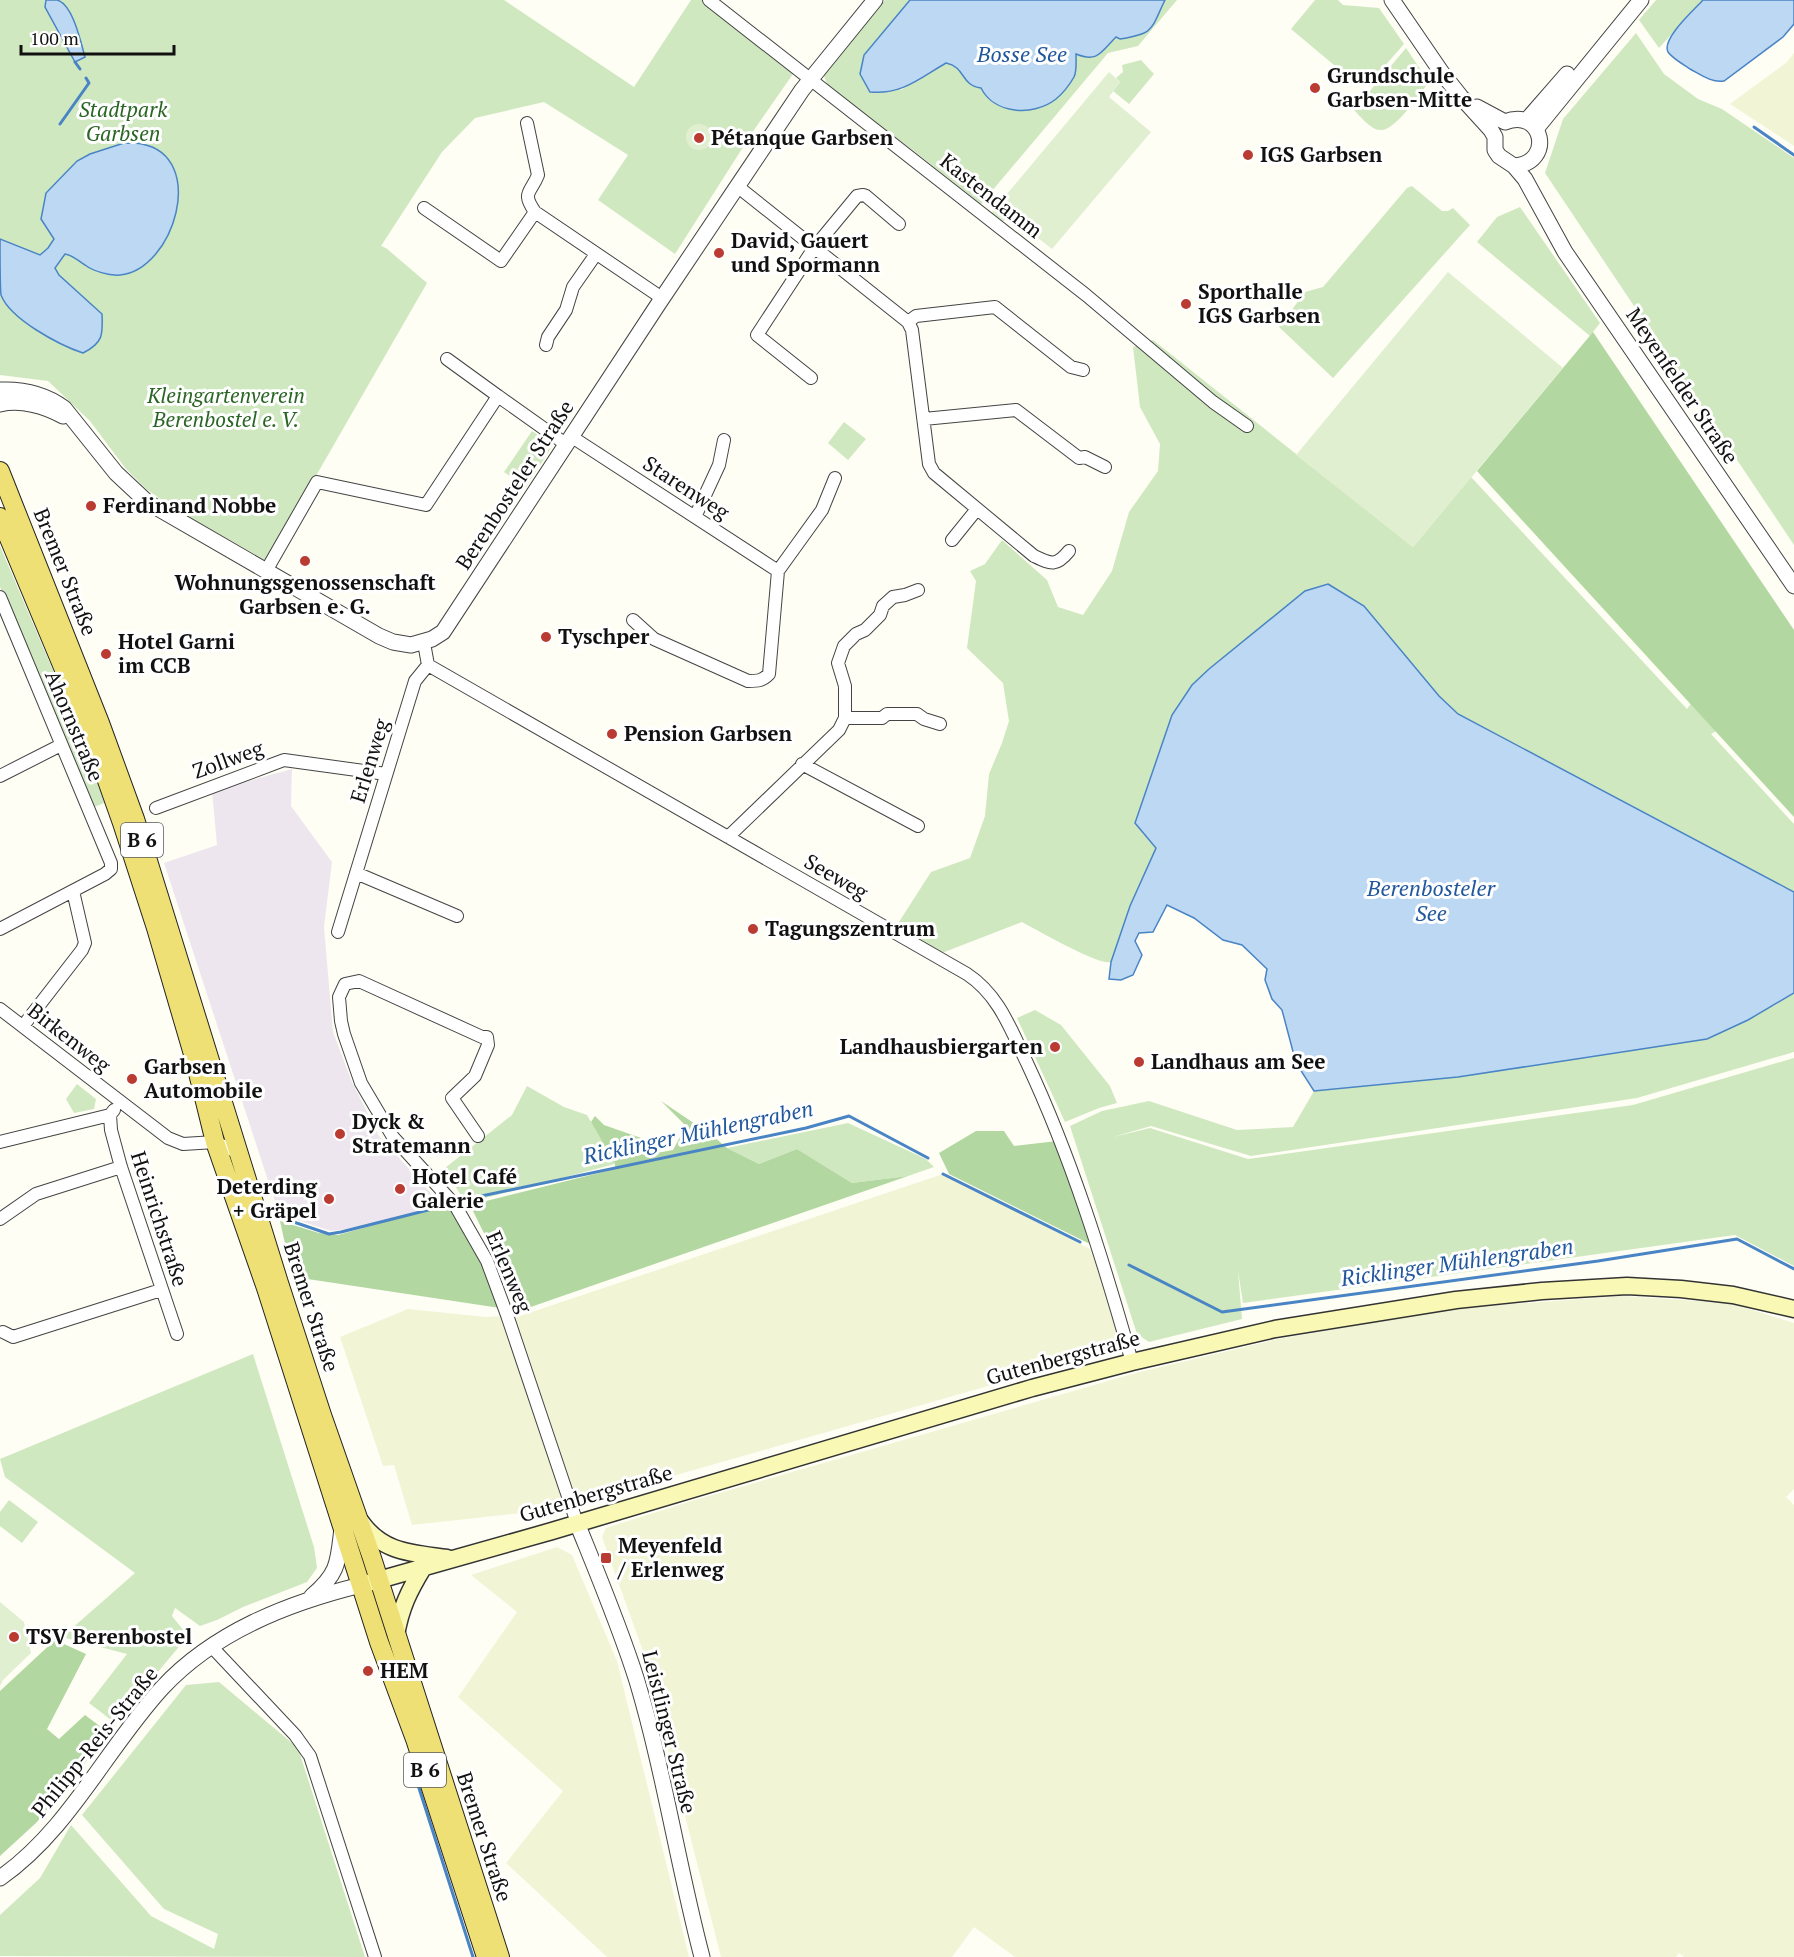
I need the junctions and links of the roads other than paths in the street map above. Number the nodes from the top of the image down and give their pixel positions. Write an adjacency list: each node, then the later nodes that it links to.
1 (709, 0): 6 (street, Kastendamm)
2 (875, 0): 6 (street, Berenbosteler Straße)
3 (1392, 0): 7 (street, Meyenfelder Straße)
4 (1628, 0): 10 (street)
5 (1641, 0): 10 (street)
6 (810, 78): 14 (street, Berenbosteler Straße); 30 (street, Kastendamm)
7 (1461, 97): 8 (street, Meyenfelder Straße); 11 (street, Meyenfelder Straße)
8 (1505, 122): 10 (street); 11 (street)
9 (527, 123): 17 (street)
10 (1531, 125): 12 (street, Meyenfelder Straße)
11 (1495, 137): 13 (street, Meyenfelder Straße)
12 (1531, 161): 13 (street); 15 (street, Meyenfelder Straße)
13 (1514, 166): 15 (street, Meyenfelder Straße)
14 (737, 186): 19 (street); 21 (street, Berenbosteler Straße)
15 (1540, 206): 43 (street, Meyenfelder Straße)
16 (424, 208): 17 (street)
17 (535, 212): 20 (street)
18 (899, 224): 19 (street)
19 (814, 248): 22 (street); 26 (street)
20 (596, 254): 21 (street); 23 (street)
21 (662, 298): 32 (street, Berenbosteler Straße)
22 (908, 322): 25 (street); 29 (street)
23 (546, 345)
24 (447, 359): 27 (street, Starenweg)
25 (1083, 370)
26 (811, 378)
27 (498, 396): 32 (street, Starenweg); 41 (street)
28 (2, 401): 41 (street)
29 (924, 419): 33 (street); 36 (street)
30 (1247, 426)
31 (724, 440): 38 (street)
32 (569, 441): 38 (street, Starenweg); 47 (street, Berenbosteler Straße)
33 (1105, 467)
34 (0, 471): 70 (main road, Bremer Straße / B 6)
35 (835, 478): 42 (street)
36 (977, 509): 39 (street); 40 (street)
37 (0, 517): 69 (main road, Bremer Straße / B 6)
38 (695, 518): 42 (street, Starenweg)
39 (952, 540)
40 (1069, 551)
41 (266, 571): 47 (street)
42 (778, 572): 46 (street)
43 (1794, 586)
44 (918, 590): 49 (street)
45 (0, 597): 51 (street, Ahornstraße)
46 (633, 620)
47 (424, 643): 48 (street)
48 (428, 665): 53 (street, Erlenweg); 57 (street, Seeweg)
49 (845, 718): 50 (street); 52 (street)
50 (940, 724)
51 (61, 746): 54 (street); 59 (street, Ahornstraße)
52 (802, 764): 56 (street); 57 (street)
53 (386, 774): 55 (street, Zollweg); 58 (street, Erlenweg)
54 (0, 776)
55 (156, 808)
56 (918, 826)
57 (728, 837): 77 (street, Seeweg)
58 (356, 873): 60 (street); 62 (street, Erlenweg)
59 (73, 891): 61 (street); 64 (street)
60 (457, 916)
61 (0, 929)
62 (338, 932)
63 (0, 1009): 64 (street, Birkenweg)
64 (23, 1026): 65 (street, Birkenweg)
65 (120, 1102): 66 (street); 69 (street, Birkenweg)
66 (110, 1115): 68 (street); 71 (street, Heinrichstraße)
67 (478, 1136): 79 (street, Erlenweg)
68 (0, 1142)
69 (215, 1142): 70 (street, Birkenweg); 80 (main road, Bremer Straße / B 6)
70 (240, 1154): 78 (main road, Bremer Straße / B 6)
71 (121, 1167): 72 (street); 73 (street, Heinrichstraße)
72 (0, 1219)
73 (161, 1290): 75 (street); 76 (street, Heinrichstraße)
74 (1794, 1309): 77 (main road, Gutenbergstraße)
75 (3, 1332)
76 (177, 1334)
77 (1132, 1362): 79 (main road, Gutenbergstraße)
78 (359, 1519): 81 (main road); 83 (main road, Bremer Straße / B 6)
79 (577, 1523): 81 (main road, Gutenbergstraße); 91 (street, Leistlinger Straße)
80 (342, 1528): 83 (main road, Bremer Straße / B 6); 84 (street)
81 (451, 1559): 82 (main road, Gutenbergstraße)
82 (423, 1568): 83 (main road, Gutenbergstraße); 85 (main road)
83 (370, 1582): 84 (street, Philipp-Reis-Straße); 85 (main road, Bremer Straße / B 6); 89 (main road, Bremer Straße / B 6)
84 (308, 1600): 86 (street, Philipp-Reis-Straße)
85 (396, 1635): 90 (main road, Bremer Straße / B 6)
86 (211, 1646): 87 (street, Philipp-Reis-Straße); 88 (street)
87 (0, 1878)
88 (375, 1957)
89 (486, 1957)
90 (500, 1957)
91 (702, 1957)

